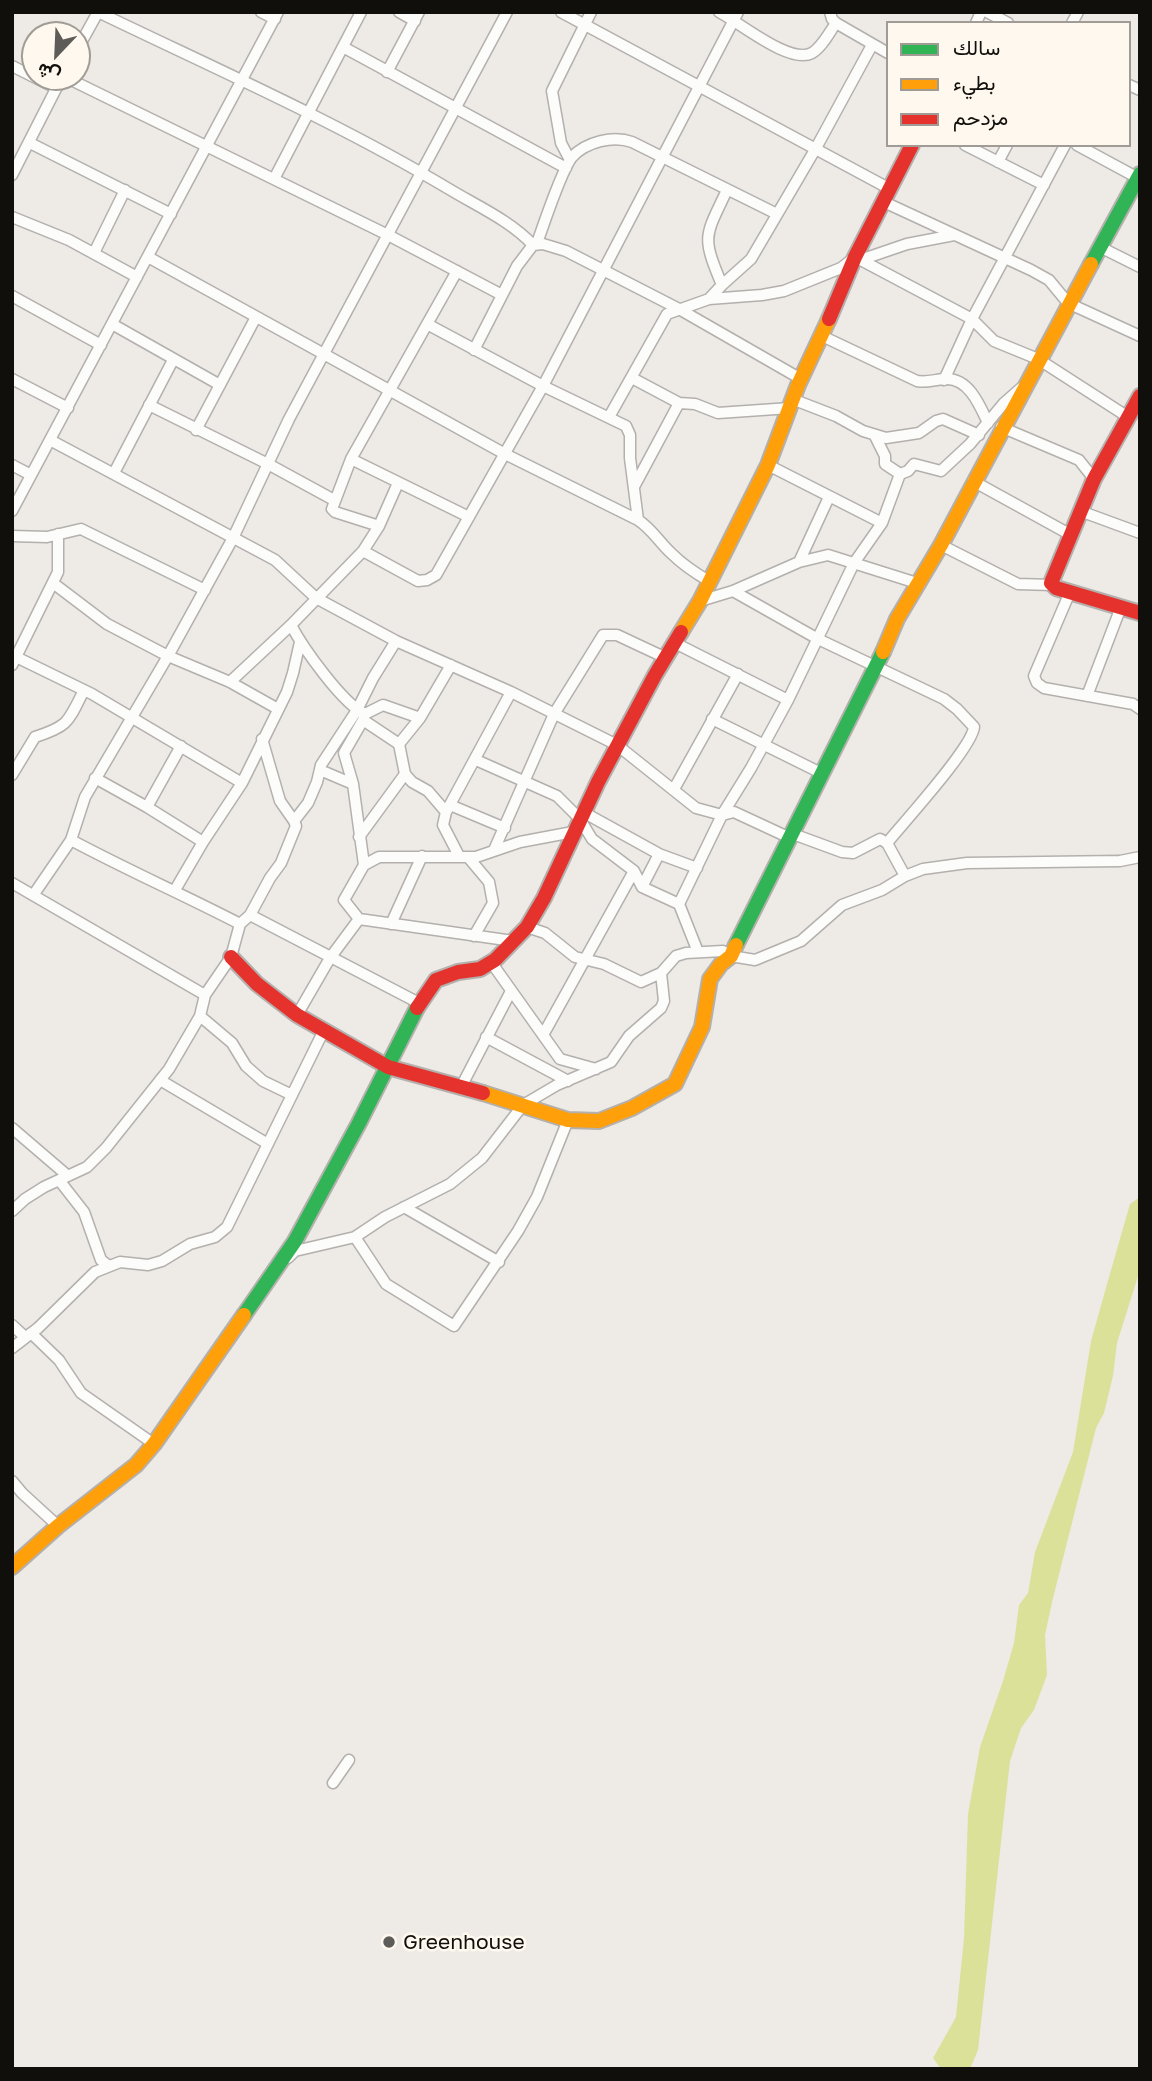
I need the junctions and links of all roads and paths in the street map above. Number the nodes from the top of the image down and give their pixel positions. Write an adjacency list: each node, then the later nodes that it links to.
1 (98, 12): 21 (street)
2 (261, 12): 11 (street)
3 (361, 12): 18 (street)
4 (399, 12): 13 (street)
5 (508, 12): 25 (street)
6 (561, 12): 16 (street)
7 (592, 12): 16 (street)
8 (719, 12): 12 (street)
9 (830, 12): 15 (street)
10 (987, 12): 14 (street)
11 (276, 16): 21 (street)
12 (737, 16): 15 (street); 22 (street)
13 (417, 17): 20 (street)
14 (1004, 21)
15 (836, 23): 17 (street)
16 (586, 26): 22 (street); 37 (street)
17 (872, 45): 19 (street); 34 (street)
18 (342, 47): 20 (street); 26 (street)
19 (886, 52)
20 (387, 72): 25 (street)
21 (242, 81): 26 (street); 28 (street)
22 (700, 85): 34 (street); 35 (street)
23 (91, 90): 28 (street)
24 (55, 91): 27 (street)
25 (456, 108): 37 (street); 38 (street)
26 (307, 113): 38 (street); 41 (street)
27 (30, 143): 39 (street); 43 (street)
28 (208, 146): 41 (street); 46 (street)
29 (911, 147): 45 (street)
30 (969, 147): 36 (street)
31 (1006, 147): 36 (street)
32 (1064, 147): 42 (street)
33 (1080, 147): 40 (street)
34 (816, 148): 45 (street); 47 (street)
35 (661, 158): 37 (street); 44 (street); 59 (street)
36 (998, 162): 42 (street)
37 (568, 164): 51 (street)
38 (421, 173): 49 (street); 51 (street)
39 (12, 175)
40 (1139, 177): 52 (street)
41 (274, 179): 49 (street)
42 (1044, 185): 56 (street)
43 (125, 190): 46 (street); 53 (street)
44 (727, 190): 47 (street); 61 (street)
45 (887, 195): 50 (street); 55 (street)
46 (171, 214): 54 (street)
47 (777, 214): 61 (street)
48 (12, 217): 53 (street)
49 (388, 234): 58 (street); 75 (street)
50 (954, 235): 55 (street); 56 (street)
51 (535, 244): 59 (street); 62 (street)
52 (1100, 247): 57 (street); 65 (street)
53 (94, 253): 60 (street)
54 (148, 257): 60 (street); 67 (street)
55 (855, 257): 64 (street); 68 (street); 71 (street)
56 (1005, 259): 65 (street); 68 (street)
57 (1140, 268)
58 (457, 271): 62 (street); 70 (street)
59 (602, 271): 66 (street); 83 (street)
60 (137, 277): 69 (street)
61 (722, 285): 64 (street)
62 (502, 295): 74 (street)
63 (12, 296): 73 (street)
64 (709, 299): 66 (street)
65 (1068, 303): 72 (street); 76 (street)
66 (679, 309): 78 (street); 80 (street)
67 (256, 317): 75 (street); 82 (street)
68 (972, 319): 76 (street); 81 (street)
69 (112, 324): 73 (street); 77 (street)
70 (427, 324): 74 (street); 84 (street)
71 (822, 336): 80 (street); 81 (street)
72 (1140, 336)
73 (101, 345): 89 (street)
74 (474, 350): 83 (street)
75 (323, 355): 84 (street); 99 (street)
76 (1038, 359): 91 (street); 92 (street)
77 (173, 360): 82 (street); 88 (street)
78 (632, 378): 86 (street); 90 (street)
79 (12, 379): 89 (street)
80 (801, 379): 87 (street)
81 (944, 380): 92 (street)
82 (220, 385): 93 (street)
83 (543, 386): 90 (street); 97 (street)
84 (390, 391): 97 (street); 98 (street)
85 (1140, 396): 91 (street)
86 (679, 403): 87 (street); 108 (street)
87 (791, 403): 95 (street); 101 (street)
88 (149, 405): 93 (street); 102 (street)
89 (68, 408): 96 (street)
90 (609, 417): 108 (street)
91 (1128, 417): 105 (street)
92 (995, 425): 94 (street); 105 (street); 106 (street)
93 (196, 430): 99 (street)
94 (979, 435): 95 (street); 103 (street)
95 (875, 436): 103 (street)
96 (50, 440): 102 (street); 104 (street)
97 (505, 454): 113 (street); 114 (street)
98 (351, 460): 107 (street); 110 (street)
99 (268, 464): 110 (street); 121 (street)
100 (12, 465): 104 (street)
101 (768, 465): 109 (street); 126 (street)
102 (114, 473): 121 (street)
103 (900, 474): 115 (street)
104 (32, 475): 111 (street)
105 (1094, 479): 112 (street)
106 (973, 481): 119 (street); 122 (street)
107 (398, 483): 113 (street); 116 (street)
108 (635, 485): 114 (street)
109 (829, 497): 115 (street); 124 (street)
110 (334, 500): 116 (street)
111 (12, 511)
112 (1080, 511): 117 (street); 119 (street)
113 (469, 517): 123 (street)
114 (638, 520): 126 (street)
115 (882, 523): 125 (street)
116 (379, 526): 123 (street)
117 (1140, 533)
118 (58, 534): 120 (street); 127 (street); 130 (street)
119 (1071, 535): 129 (street)
120 (12, 536)
121 (233, 538): 130 (street); 133 (street)
122 (941, 545): 128 (street); 129 (street)
123 (363, 551): 133 (street)
124 (799, 562): 125 (street); 131 (street)
125 (854, 563): 128 (street); 138 (street)
126 (709, 581): 134 (street)
127 (53, 583): 142 (street); 144 (street)
128 (920, 584): 146 (street)
129 (1052, 584): 132 (street)
130 (205, 590): 142 (street)
131 (733, 591): 134 (street); 138 (street)
132 (1070, 593): 135 (street); 151 (street)
133 (316, 598): 137 (street); 139 (street)
134 (700, 601): 141 (street)
135 (1121, 607): 136 (street); 151 (street)
136 (1140, 613)
137 (291, 625): 140 (street); 148 (street)
138 (818, 639): 146 (street); 152 (street)
139 (397, 641): 145 (street); 156 (street)
140 (300, 642): 153 (street); 156 (street)
141 (675, 643): 143 (street); 147 (street)
142 (168, 656): 148 (street); 157 (street)
143 (666, 657): 155 (street); 165 (street)
144 (14, 659): 149 (street)
145 (451, 665): 150 (street); 158 (street)
146 (877, 667): 170 (street); 187 (street)
147 (738, 674): 152 (street); 159 (street)
148 (230, 682): 153 (street)
149 (84, 690): 157 (street); 171 (street)
150 (511, 692): 155 (street); 167 (street)
151 (1087, 696): 154 (street)
152 (788, 700): 162 (street)
153 (278, 709): 160 (street)
154 (1140, 709)
155 (554, 714): 165 (street); 173 (street)
156 (362, 715): 158 (street); 161 (street); 164 (street); 166 (street)
157 (132, 718): 163 (street); 172 (street)
158 (420, 718): 161 (street)
159 (712, 719): 162 (street); 176 (street)
160 (262, 739): 174 (street); 180 (street)
161 (399, 744): 169 (street)
162 (764, 745): 170 (street); 179 (street)
163 (181, 746): 174 (street); 177 (street)
164 (333, 746): 166 (street); 168 (street)
165 (617, 746): 176 (street); 181 (street)
166 (344, 753): 175 (street)
167 (476, 760): 173 (street); 178 (street)
168 (320, 769): 175 (street); 180 (street)
169 (405, 774): 178 (street); 184 (street)
170 (823, 774): 183 (street)
171 (12, 775)
172 (95, 778): 177 (street); 185 (street)
173 (525, 780): 181 (street); 182 (street)
174 (242, 783): 186 (street)
175 (353, 784): 184 (street)
176 (674, 789): 179 (street)
177 (147, 807): 186 (street)
178 (448, 809): 182 (street); 191 (street)
179 (722, 815): 183 (street); 194 (street)
180 (294, 821): 202 (street)
181 (578, 821): 188 (street); 189 (street); 195 (street); 206 (street)
182 (505, 828): 188 (street)
183 (792, 836): 187 (street); 210 (street)
184 (359, 837): 193 (street)
185 (71, 840): 199 (street); 200 (street)
186 (203, 842): 199 (street)
187 (887, 843): 196 (street)
188 (494, 850): 191 (street)
189 (659, 854): 194 (street); 198 (street)
190 (422, 856): 191 (street); 193 (street); 205 (street)
191 (463, 857): 207 (street)
192 (1140, 857): 196 (street)
193 (364, 865): 203 (street)
194 (696, 868): 201 (street)
195 (634, 871): 198 (street); 213 (street)
196 (905, 876): 210 (street)
197 (12, 883): 200 (street)
198 (642, 887): 201 (street)
199 (175, 890): 204 (street)
200 (34, 894): 217 (street)
201 (680, 904): 209 (street)
202 (250, 915): 204 (street); 212 (street)
203 (359, 919): 205 (street); 212 (street)
204 (240, 924): 211 (street)
205 (391, 924): 207 (street)
206 (527, 927): 208 (street); 213 (street)
207 (474, 936): 208 (street)
208 (513, 941): 214 (street)
209 (698, 952): 210 (street); 215 (street)
210 (731, 956): 231 (street)
211 (231, 957): 217 (street); 219 (street)
212 (330, 957): 218 (street); 219 (street)
213 (584, 960): 215 (street); 222 (street)
214 (491, 962): 216 (street); 218 (street)
215 (661, 973): 225 (street)
216 (511, 991): 222 (street); 223 (street)
217 (205, 995): 220 (street)
218 (419, 1003): 224 (street)
219 (298, 1015): 221 (street)
220 (200, 1016): 226 (street); 229 (street)
221 (324, 1030): 224 (street); 229 (street)
222 (543, 1035): 225 (street)
223 (486, 1037): 227 (street); 228 (street)
224 (388, 1067): 228 (street); 240 (street)
225 (596, 1069): 227 (street)
226 (160, 1080): 233 (street); 234 (street)
227 (568, 1081): 230 (street)
228 (461, 1087): 230 (street)
229 (292, 1095): 233 (street)
230 (523, 1105): 231 (street); 235 (street)
231 (568, 1119): 238 (street)
232 (12, 1128): 234 (street)
233 (268, 1144): 239 (street)
234 (64, 1178): 236 (street); 239 (street)
235 (404, 1207): 237 (street); 238 (street)
236 (12, 1211)
237 (355, 1237): 238 (street); 240 (street)
238 (499, 1262)
239 (109, 1266): 242 (street)
240 (275, 1271): 244 (street)
241 (12, 1325): 242 (street)
242 (28, 1335): 243 (street); 244 (street)
243 (12, 1348)
244 (154, 1444): 246 (street)
245 (12, 1481): 246 (street)
246 (58, 1526): 247 (street)
247 (12, 1567)
248 (349, 1760): 249 (street)
249 (333, 1783)

